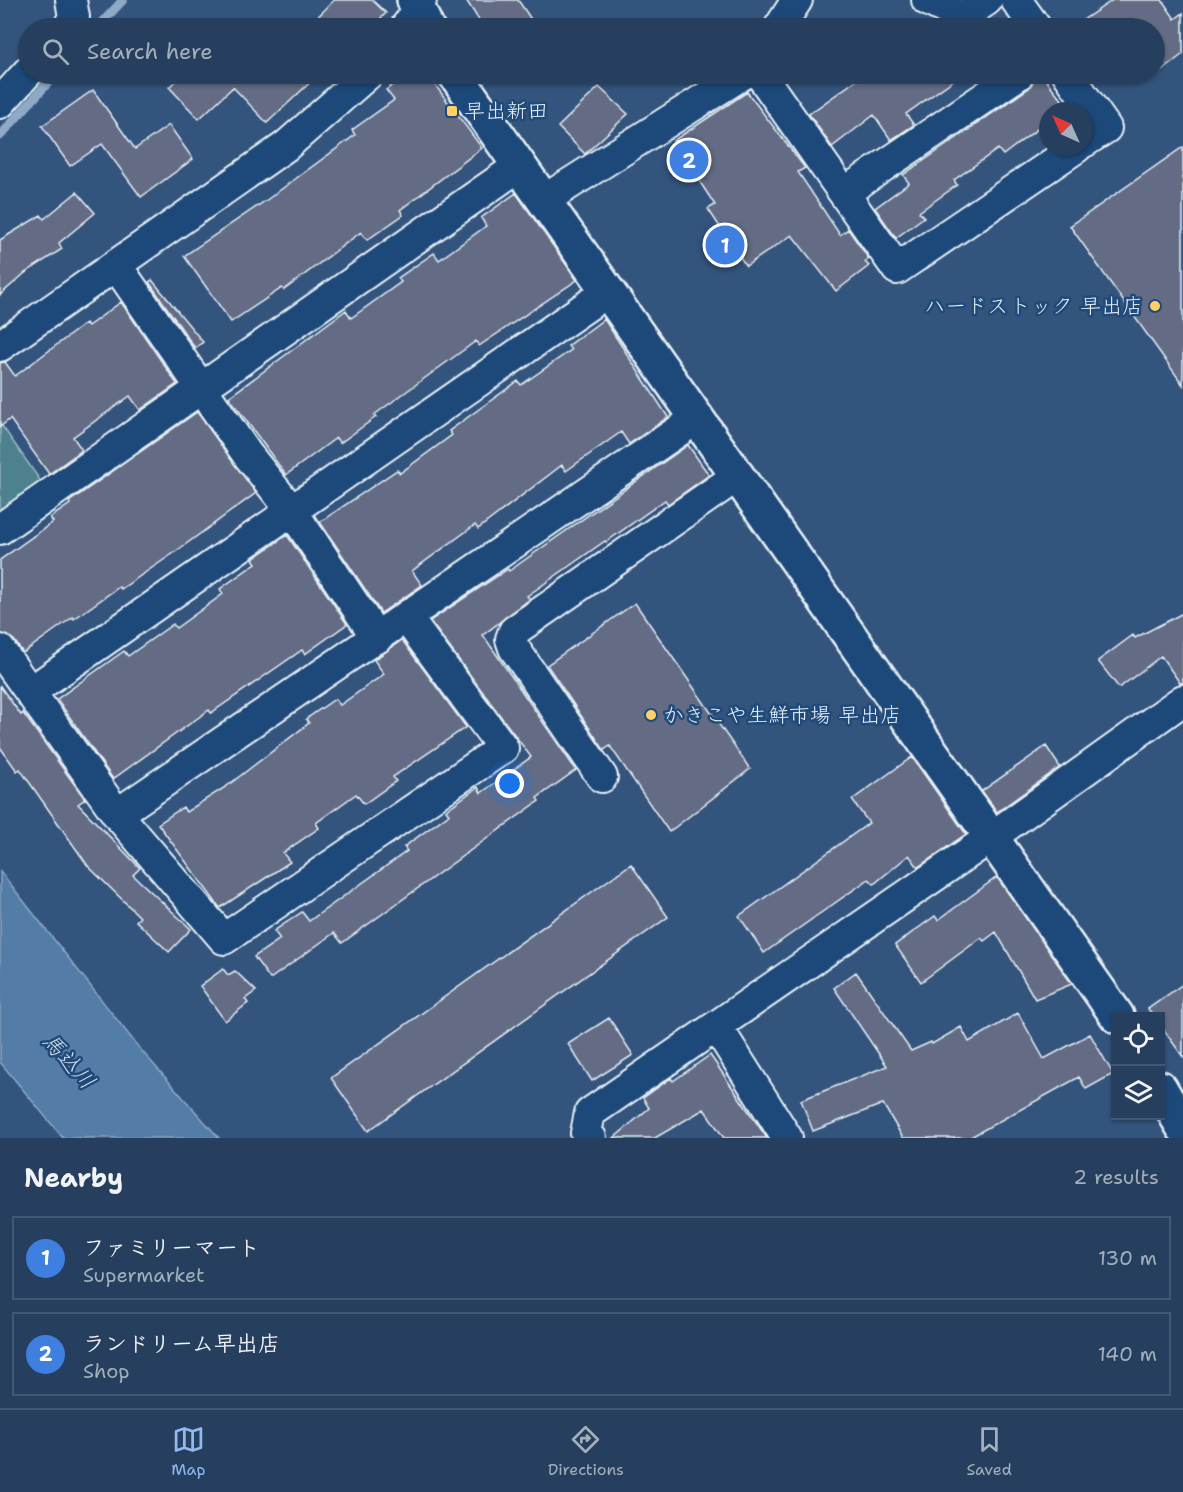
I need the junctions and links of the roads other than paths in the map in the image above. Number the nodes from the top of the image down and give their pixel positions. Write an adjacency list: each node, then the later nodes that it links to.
1 (71, 0): 6 (street)
2 (797, 0): 7 (street)
3 (927, 0): 4 (street)
4 (987, 0)
5 (1016, 0): 8 (street)
6 (73, 18)
7 (785, 18)
8 (1029, 18)
9 (18, 83): 17 (street)
10 (357, 84): 24 (street)
11 (461, 84): 21 (street)
12 (727, 84): 23 (street)
13 (767, 84): 22 (street)
14 (1004, 84): 22 (street)
15 (1075, 84): 16 (street)
16 (1088, 102)
17 (0, 103)
18 (1093, 110): 19 (street)
19 (1093, 136)
20 (1064, 156): 22 (street)
21 (519, 166): 23 (street); 27 (street)
22 (844, 193)
23 (544, 200): 25 (street)
24 (116, 266): 26 (street); 27 (street)
25 (607, 292): 28 (street); 30 (street)
26 (0, 346)
27 (203, 388): 30 (street); 31 (street)
28 (696, 419): 29 (street); 32 (street)
29 (736, 477): 37 (street); 39 (street)
30 (292, 511): 33 (street); 35 (street)
31 (0, 529)
32 (406, 618): 33 (street); 38 (street)
33 (376, 638): 38 (street)
34 (0, 650): 35 (street)
35 (30, 692): 38 (street)
36 (1183, 700): 39 (street)
37 (602, 777)
38 (117, 814)
39 (990, 838): 40 (street); 41 (street)
40 (1113, 1012)
41 (717, 1027): 44 (street); 45 (street)
42 (1165, 1095): 43 (street)
43 (1183, 1127)
44 (591, 1138)
45 (787, 1138)

